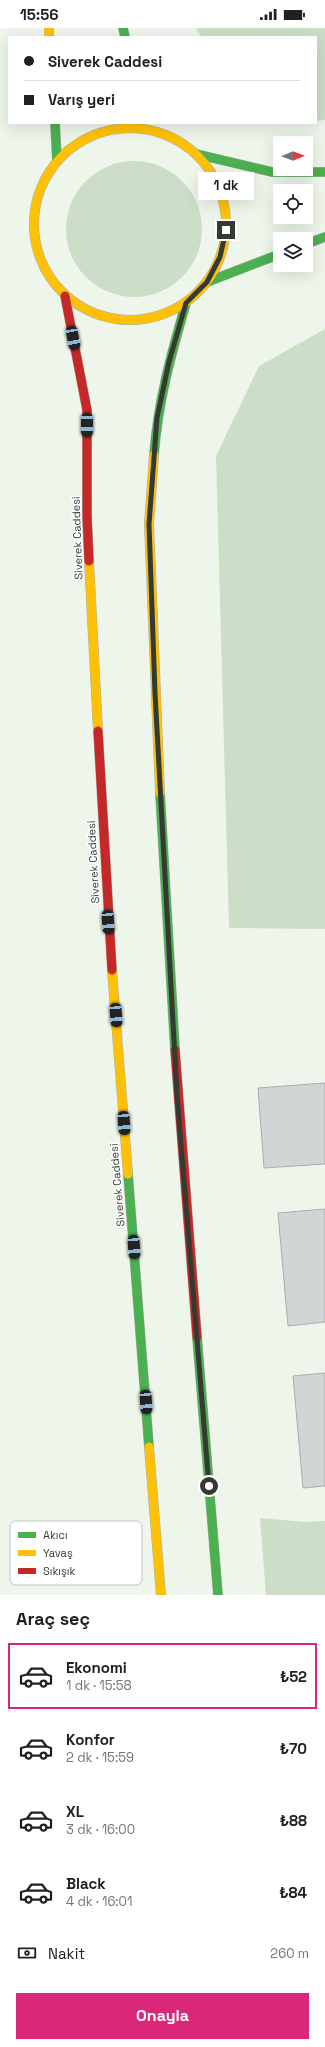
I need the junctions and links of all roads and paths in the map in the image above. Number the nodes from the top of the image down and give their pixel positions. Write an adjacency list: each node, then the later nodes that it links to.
1 (54, 124): 5 (main road)
2 (157, 124): 3 (main road)
3 (161, 133): 4 (main road); 5 (main road)
4 (196, 154): 6 (main road); 10 (main road)
5 (57, 161): 11 (main road)
6 (325, 172)
7 (325, 237): 8 (main road)
8 (313, 241)
9 (273, 257): 10 (main road)
10 (207, 282): 12 (main road)
11 (65, 296): 12 (main road); 13 (main road, Siverek Caddesi)
12 (186, 303): 14 (main road)
13 (161, 1595)
14 (218, 1595)

